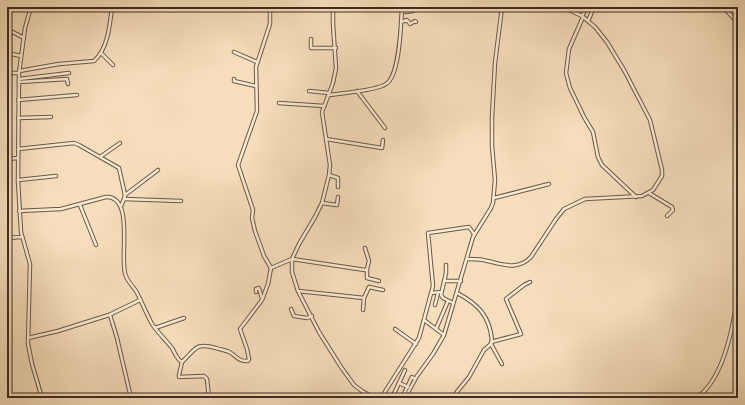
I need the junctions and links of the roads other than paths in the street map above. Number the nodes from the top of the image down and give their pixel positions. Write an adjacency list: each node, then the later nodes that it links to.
1 (31, 7): 21 (street)
2 (112, 7): 27 (street)
3 (270, 7): 29 (street)
4 (333, 7): 24 (street)
5 (402, 7): 13 (street)
6 (502, 7): 65 (street)
7 (563, 7): 11 (street)
8 (587, 7): 14 (street)
9 (594, 7): 15 (street)
10 (723, 7): 18 (street)
11 (569, 8): 14 (street)
12 (413, 10): 13 (street)
13 (402, 11): 16 (street)
14 (582, 17): 15 (street); 64 (street)
15 (588, 20): 61 (street)
16 (401, 22): 17 (street); 38 (street)
17 (416, 22)
18 (738, 23)
19 (7, 29): 20 (street)
20 (12, 32): 21 (street); 23 (street)
21 (24, 38): 28 (street)
22 (311, 39): 24 (street)
23 (7, 42)
24 (336, 48): 40 (street)
25 (234, 52): 29 (street)
26 (7, 53): 28 (street)
27 (100, 53): 30 (street); 31 (street)
28 (21, 56): 31 (street)
29 (258, 62): 37 (street)
30 (113, 65)
31 (19, 72): 32 (street); 35 (street)
32 (7, 73)
33 (69, 73): 35 (street)
34 (234, 79): 37 (street)
35 (19, 81): 36 (street); 42 (street)
36 (68, 84)
37 (256, 86): 81 (street)
38 (357, 91): 40 (street); 47 (street)
39 (309, 92): 40 (street)
40 (329, 94): 44 (street)
41 (77, 95): 42 (street)
42 (18, 100): 46 (street)
43 (279, 103): 44 (street)
44 (324, 106): 48 (street)
45 (51, 117): 46 (street)
46 (18, 118): 51 (street)
47 (385, 128)
48 (326, 139): 49 (street); 56 (street)
49 (383, 140)
50 (120, 143): 52 (street)
51 (18, 149): 52 (street); 54 (street)
52 (100, 157): 62 (street)
53 (7, 158): 54 (street)
54 (18, 158): 58 (street)
55 (158, 170): 62 (street)
56 (329, 175): 60 (street); 68 (street)
57 (56, 176): 58 (street)
58 (18, 180): 71 (street)
59 (549, 184): 65 (street)
60 (338, 187)
61 (649, 193): 64 (street); 72 (street)
62 (125, 195): 66 (street)
63 (338, 197): 68 (street)
64 (637, 197): 79 (street)
65 (494, 198): 73 (street)
66 (124, 199): 67 (street); 70 (street)
67 (181, 201)
68 (322, 203): 78 (street)
69 (80, 205): 70 (street); 71 (street); 76 (street)
70 (121, 206): 96 (street)
71 (20, 211): 74 (street)
72 (667, 216)
73 (474, 235): 79 (street); 92 (street)
74 (22, 236): 75 (street); 111 (street)
75 (7, 238)
76 (96, 245)
77 (365, 248): 82 (street)
78 (292, 259): 81 (street); 82 (street); 88 (street)
79 (467, 259): 85 (street)
80 (446, 265): 84 (street)
81 (271, 268): 97 (street)
82 (368, 269): 83 (street)
83 (379, 281)
84 (444, 281): 85 (street); 91 (street)
85 (460, 281): 94 (street)
86 (530, 282): 112 (street)
87 (383, 290): 95 (street)
88 (298, 291): 95 (street); 104 (street)
89 (738, 291): 128 (street)
90 (256, 292): 97 (street)
91 (441, 292): 93 (street); 98 (street)
92 (431, 293): 93 (street); 106 (street)
93 (438, 293): 100 (street)
94 (457, 293): 99 (street); 112 (street)
95 (364, 298): 102 (street)
96 (140, 300): 103 (street); 107 (street)
97 (262, 300): 114 (street)
98 (448, 301): 99 (street); 109 (street)
99 (453, 303): 110 (street)
100 (435, 305)
101 (291, 309): 104 (street)
102 (363, 310)
103 (110, 315): 111 (street); 120 (street)
104 (312, 316): 122 (street)
105 (184, 318): 107 (street)
106 (424, 320): 109 (street); 113 (street)
107 (155, 328): 114 (street)
108 (395, 329): 113 (street)
109 (436, 329): 110 (street)
110 (444, 335): 118 (street)
111 (28, 338): 119 (street)
112 (491, 343): 115 (street); 127 (street)
113 (416, 344): 123 (street)
114 (182, 362): 121 (street)
115 (502, 364)
116 (405, 370): 117 (street)
117 (399, 383): 118 (street); 124 (street)
118 (409, 388): 125 (street); 126 (street)
119 (42, 398)
120 (131, 398)
121 (210, 398)
122 (374, 398)
123 (381, 398)
124 (392, 398)
125 (402, 398)
126 (405, 398)
127 (452, 398)
128 (696, 398)

